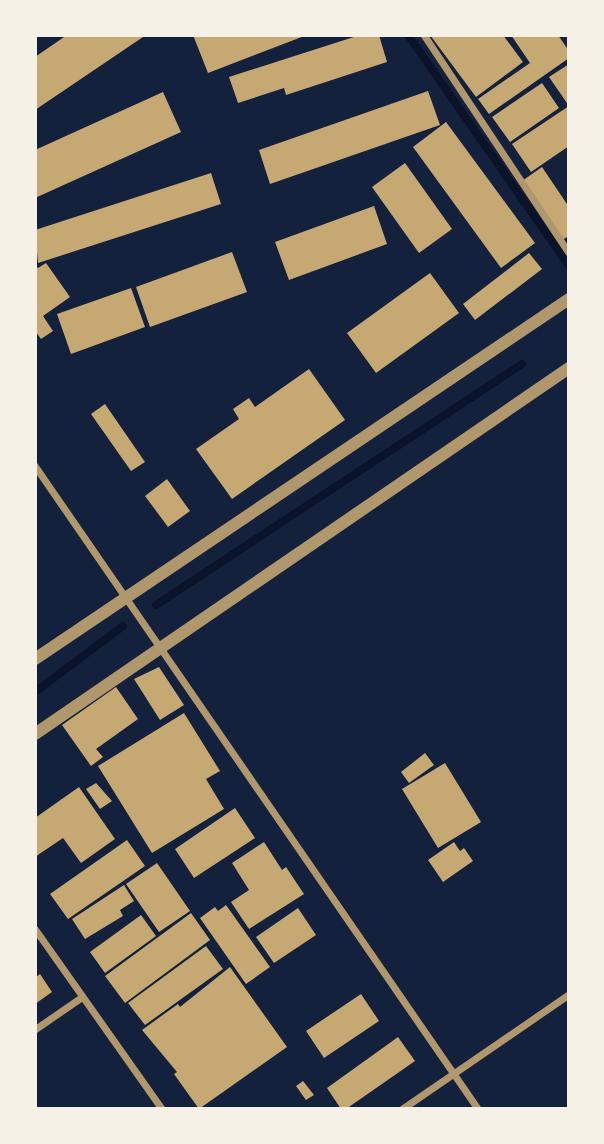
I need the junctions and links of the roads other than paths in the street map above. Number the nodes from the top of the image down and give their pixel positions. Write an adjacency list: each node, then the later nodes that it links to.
1 (424, 35): 2 (street)
2 (569, 253)
3 (569, 299): 6 (street)
4 (569, 368): 7 (street)
5 (35, 466): 6 (street)
6 (126, 598): 7 (street); 8 (street)
7 (162, 646): 9 (street); 14 (street)
8 (35, 659)
9 (35, 734)
10 (35, 929): 12 (street)
11 (569, 995): 14 (street)
12 (83, 997): 13 (street); 15 (street)
13 (35, 1030)
14 (454, 1074): 16 (street); 17 (street)
15 (162, 1109)
16 (403, 1109)
17 (478, 1109)

